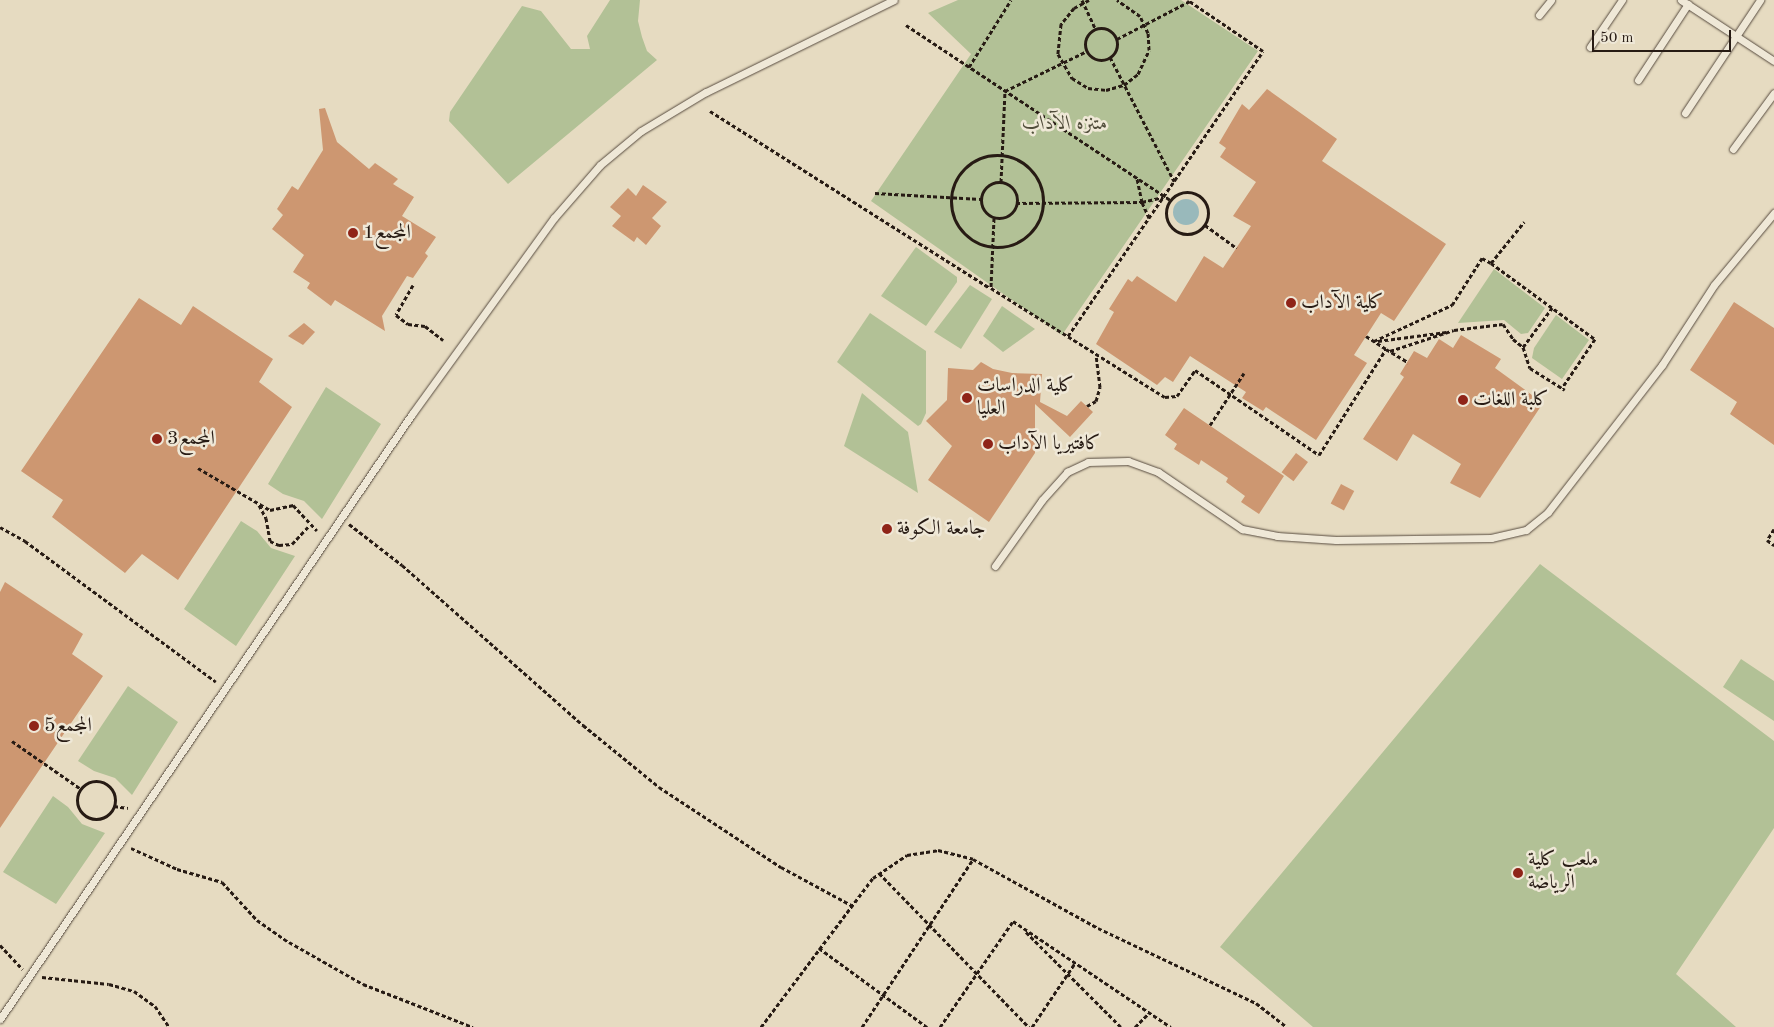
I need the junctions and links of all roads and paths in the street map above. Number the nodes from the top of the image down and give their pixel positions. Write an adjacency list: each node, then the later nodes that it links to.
1 (894, 0): 68 (lane)
2 (1012, 0): 22 (path)
3 (1089, 0): 9 (path)
4 (1117, 0): 12 (path)
5 (1189, 0): 12 (path); 33 (path)
6 (1551, 0): 11 (lane)
7 (1622, 0): 17 (lane)
8 (1760, 0): 15 (lane)
9 (1082, 1): 14 (path); 21 (path)
10 (1684, 2): 15 (lane); 23 (lane)
11 (1539, 15)
12 (1145, 24): 16 (path); 24 (path)
13 (906, 25): 22 (path)
14 (1095, 28): 16 (path); 18 (path)
15 (1736, 36): 20 (lane); 28 (lane)
16 (1117, 39): 19 (path)
17 (1590, 47)
18 (1087, 51): 19 (path); 21 (path)
19 (1110, 57): 24 (path)
20 (1774, 61)
21 (1061, 64): 24 (path); 25 (path)
22 (969, 67): 25 (path)
23 (1638, 80)
24 (1124, 85): 33 (path)
25 (1005, 91): 30 (path); 31 (path)
26 (1774, 93): 29 (lane)
27 (710, 111): 51 (path)
28 (1685, 113)
29 (1733, 149)
30 (1002, 156): 32 (path); 36 (path); 41 (path)
31 (1137, 179): 35 (path); 39 (path)
32 (1001, 182): 37 (path); 40 (path)
33 (1174, 182): 35 (path)
34 (875, 193): 36 (path)
35 (1164, 196): 38 (path); 39 (path); 44 (path)
36 (951, 198): 37 (path); 47 (path)
37 (981, 199): 43 (path)
38 (1170, 200): 46 (path); 46 (path)
39 (1142, 202): 41 (path); 44 (path)
40 (1016, 203): 41 (path); 43 (path)
41 (1043, 203): 47 (path)
42 (1774, 212): 74 (lane)
43 (994, 218): 47 (path)
44 (1149, 218): 54 (path)
45 (1524, 222): 49 (path)
46 (1205, 225): 48 (path)
47 (993, 247): 51 (path)
48 (1237, 248)
49 (1491, 263): 52 (path); 57 (path)
50 (413, 285): 56 (path)
51 (991, 288): 54 (path)
52 (1552, 308): 58 (path); 58 (path)
53 (1454, 330): 57 (path); 58 (path); 59 (path)
54 (1068, 336): 60 (path)
55 (1366, 336): 57 (path)
56 (443, 340)
57 (1374, 341): 59 (path)
58 (1523, 346)
59 (1388, 350): 61 (path); 63 (path)
60 (1096, 353): 63 (path); 64 (path)
61 (1408, 362)
62 (1244, 373): 63 (path)
63 (1232, 395): 65 (path)
64 (1087, 406)
65 (1210, 425)
66 (198, 468): 67 (path)
67 (259, 504): 69 (path); 69 (path)
68 (340, 518): 75 (lane); 83 (path)
69 (309, 526): 72 (path)
70 (0, 527): 75 (path)
71 (1774, 529): 73 (path)
72 (318, 532)
73 (1774, 545)
74 (995, 566)
75 (224, 688): 80 (lane)
76 (12, 741): 77 (path)
77 (80, 789): 78 (path); 78 (path)
78 (114, 806): 79 (path)
79 (128, 808)
80 (120, 842): 91 (lane); 96 (path)
81 (973, 860): 82 (path); 84 (path); 105 (path)
82 (879, 873): 83 (path); 84 (path)
83 (851, 906): 87 (path)
84 (928, 924): 89 (path); 92 (path)
85 (1019, 926): 88 (path); 89 (path); 90 (path)
86 (0, 945): 91 (path)
87 (819, 948): 92 (path); 97 (path)
88 (1076, 963): 90 (path); 93 (path)
89 (976, 974): 100 (path); 101 (path)
90 (1068, 974): 101 (path); 102 (path)
91 (28, 976): 94 (lane); 95 (path)
92 (882, 994): 98 (path); 99 (path)
93 (1149, 1012): 103 (path); 104 (path)
94 (0, 1019)
95 (169, 1027)
96 (473, 1027)
97 (761, 1027)
98 (862, 1027)
99 (927, 1027)
100 (940, 1027)
101 (1031, 1027)
102 (1121, 1027)
103 (1135, 1027)
104 (1171, 1027)
105 (1287, 1027)

